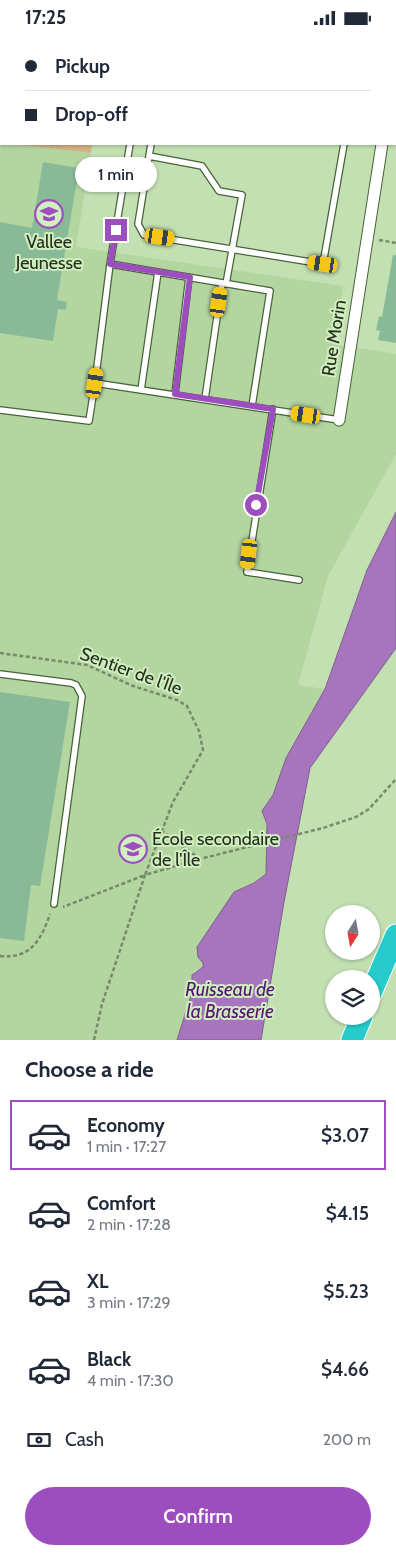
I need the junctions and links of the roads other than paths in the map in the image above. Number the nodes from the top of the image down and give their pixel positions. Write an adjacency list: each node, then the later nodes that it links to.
1 (130, 145): 7 (lane)
2 (151, 145): 5 (lane)
3 (344, 145): 6 (lane)
4 (382, 145): 18 (street, Rue Morin)
5 (149, 156): 6 (lane); 6 (lane)
6 (232, 249): 10 (lane)
7 (110, 264): 8 (lane); 11 (lane)
8 (158, 272): 9 (lane); 12 (lane)
9 (190, 277): 10 (lane); 13 (lane)
10 (224, 283): 14 (lane); 15 (lane)
11 (95, 383): 12 (lane); 17 (lane)
12 (141, 390): 13 (lane)
13 (175, 394): 14 (lane)
14 (206, 399): 15 (lane)
15 (252, 406): 16 (lane)
16 (273, 409): 18 (lane); 19 (lane)
17 (0, 410)
18 (339, 420)
19 (299, 580)
20 (0, 674): 21 (lane)
21 (54, 905)
22 (396, 935): 23 (highway)
23 (380, 972)
24 (358, 1025): 25 (highway)
25 (352, 1040)

